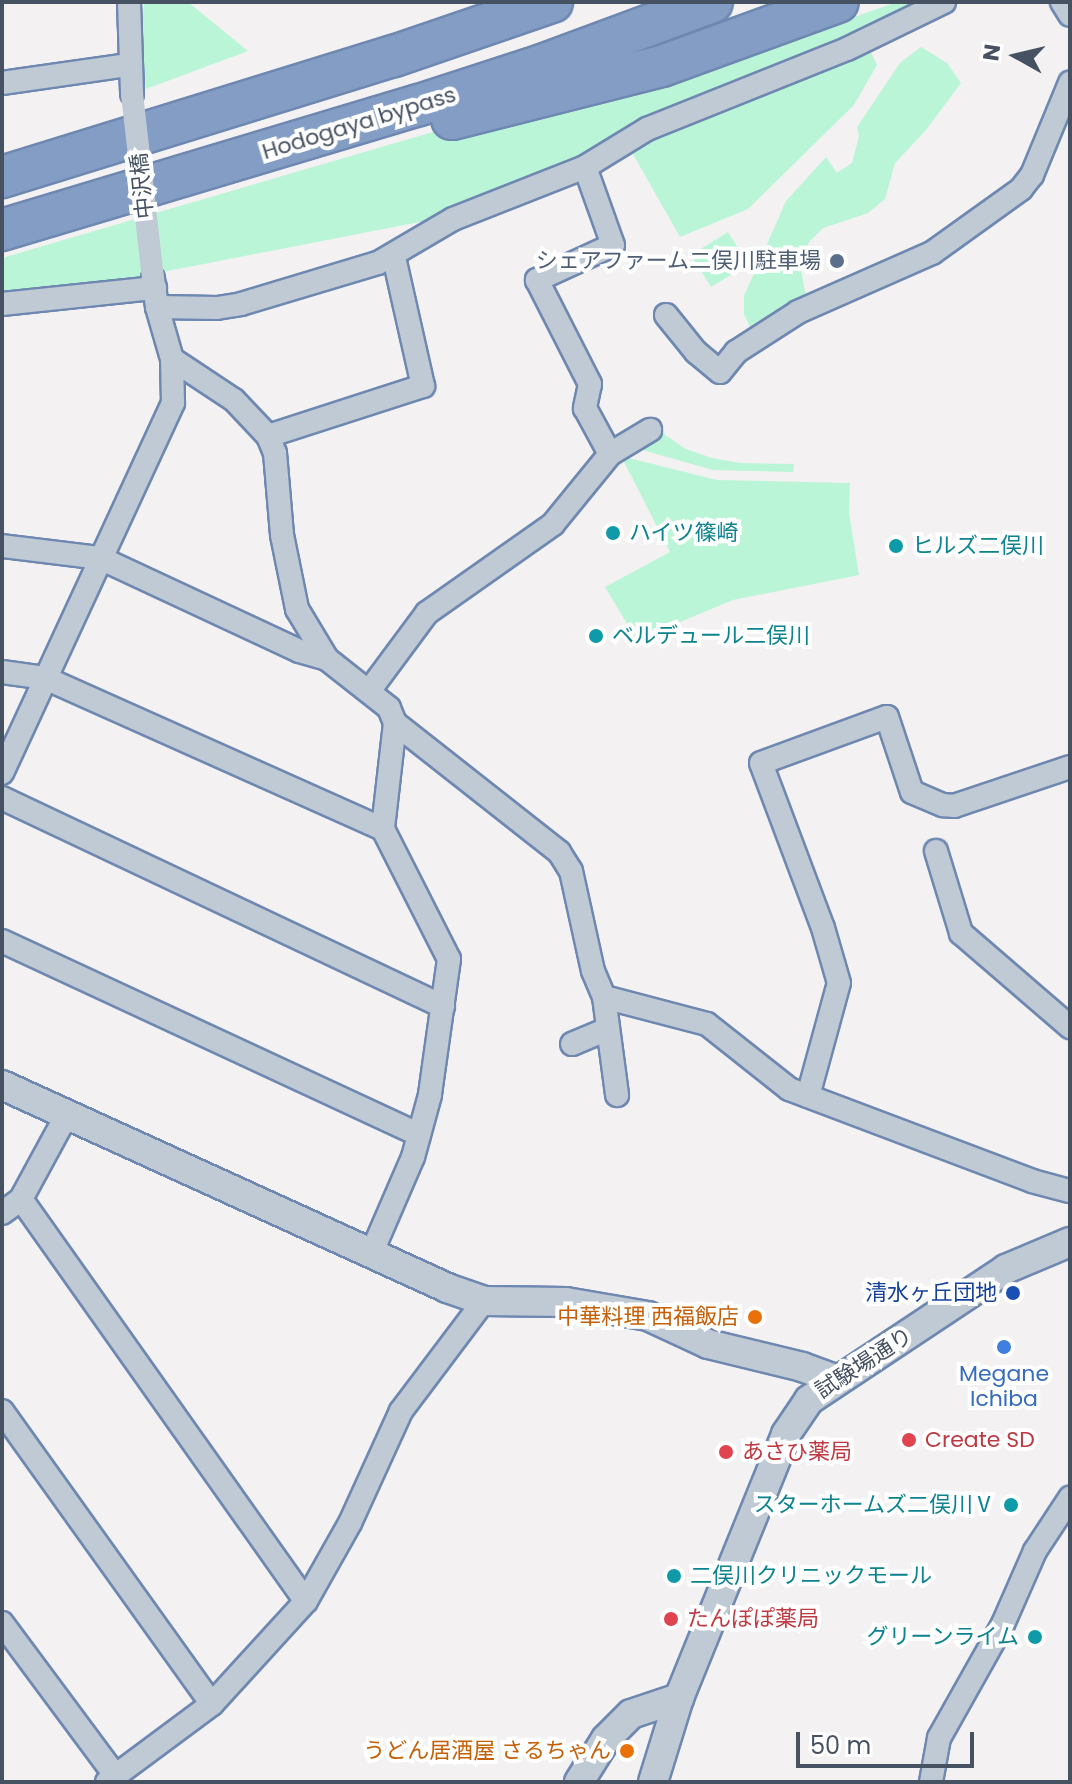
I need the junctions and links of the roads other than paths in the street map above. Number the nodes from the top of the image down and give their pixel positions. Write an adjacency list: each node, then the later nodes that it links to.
1 (129, 2): 9 (street, 中沢橋)
2 (473, 2): 12 (highway)
3 (552, 2): 12 (highway)
4 (712, 2): 14 (highway, Hodogaya bypass)
5 (838, 2): 14 (highway)
6 (944, 2): 15 (street)
7 (1062, 2): 8 (street)
8 (1070, 15)
9 (129, 65): 10 (street); 19 (street, 中沢橋, bridge)
10 (2, 83)
11 (1070, 83): 13 (street)
12 (261, 96): 16 (highway)
13 (1064, 121): 21 (street)
14 (244, 159): 17 (highway, Hodogaya bypass)
15 (585, 167): 18 (street); 25 (street)
16 (2, 177)
17 (2, 230)
18 (394, 257): 19 (street); 24 (street)
19 (155, 291): 20 (street); 22 (street, 中沢橋)
20 (2, 304)
21 (666, 315)
22 (172, 359): 24 (street); 27 (street, 中沢橋)
23 (650, 430): 25 (street)
24 (268, 436): 28 (street)
25 (610, 454): 31 (street)
26 (2, 546): 27 (street)
27 (100, 558): 28 (street); 30 (street, 中沢橋)
28 (327, 659): 31 (street)
29 (2, 672): 30 (street)
30 (45, 678): 34 (street, 中沢橋); 36 (street)
31 (369, 691): 32 (street)
32 (395, 723): 36 (street); 39 (street)
33 (1070, 767): 46 (street)
34 (2, 773)
35 (2, 798): 40 (street)
36 (383, 829): 40 (street)
37 (936, 851): 41 (street)
38 (2, 941): 48 (street)
39 (604, 997): 42 (street); 46 (street)
40 (443, 1006): 48 (street)
41 (1070, 1027)
42 (608, 1029): 43 (street); 45 (street)
43 (572, 1044)
44 (2, 1085): 47 (street)
45 (617, 1095)
46 (808, 1096): 49 (street)
47 (66, 1116): 50 (street); 53 (street)
48 (419, 1135): 53 (street)
49 (1070, 1191)
50 (21, 1199): 51 (street); 58 (street)
51 (2, 1213)
52 (1070, 1242): 55 (street, 試験場通り)
53 (371, 1254): 54 (street)
54 (484, 1301): 55 (street); 58 (street)
55 (837, 1380): 60 (street, 試験場通り)
56 (2, 1411): 61 (street)
57 (1070, 1498): 65 (street)
58 (306, 1601): 61 (street)
59 (2, 1623): 62 (street)
60 (679, 1698): 63 (street); 64 (street, 試験場通り)
61 (212, 1704): 62 (street)
62 (111, 1779)
63 (579, 1782)
64 (653, 1782)
65 (931, 1782)

